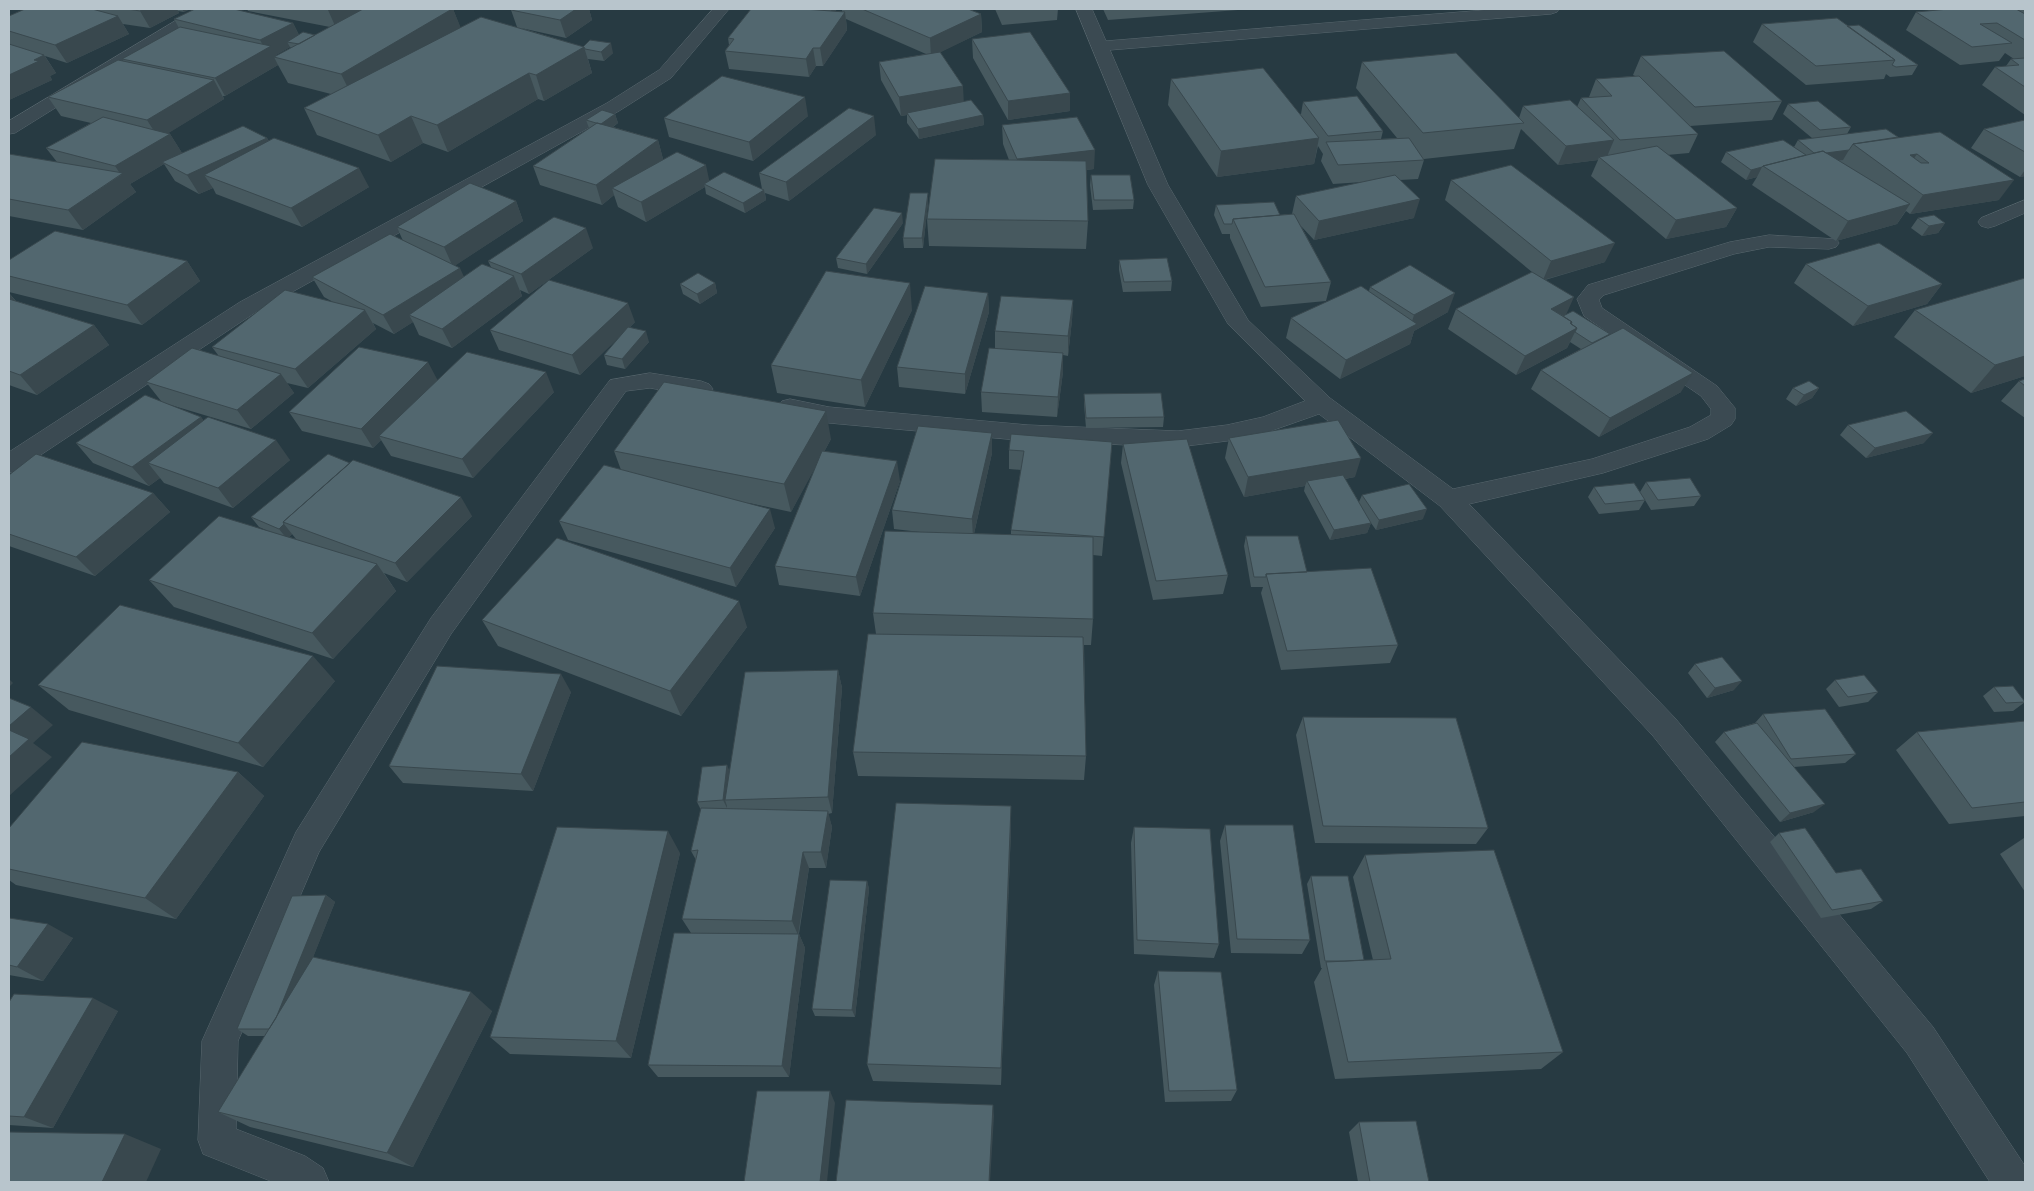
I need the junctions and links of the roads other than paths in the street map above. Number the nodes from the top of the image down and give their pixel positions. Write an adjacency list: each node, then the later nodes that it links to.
1 (206, 9): 8 (street)
2 (721, 9): 15 (street)
3 (1084, 9): 7 (street)
4 (1337, 9): 6 (street)
5 (1551, 9): 6 (street)
6 (1351, 25): 7 (street)
7 (1102, 46): 14 (street)
8 (9, 129)
9 (2025, 206): 10 (street)
10 (1988, 222)
11 (1829, 243): 16 (street)
12 (725, 394): 17 (street)
13 (762, 402): 14 (street)
14 (1322, 404): 16 (street)
15 (9, 464)
16 (1449, 499): 18 (street)
17 (309, 1182)
18 (2014, 1182)

